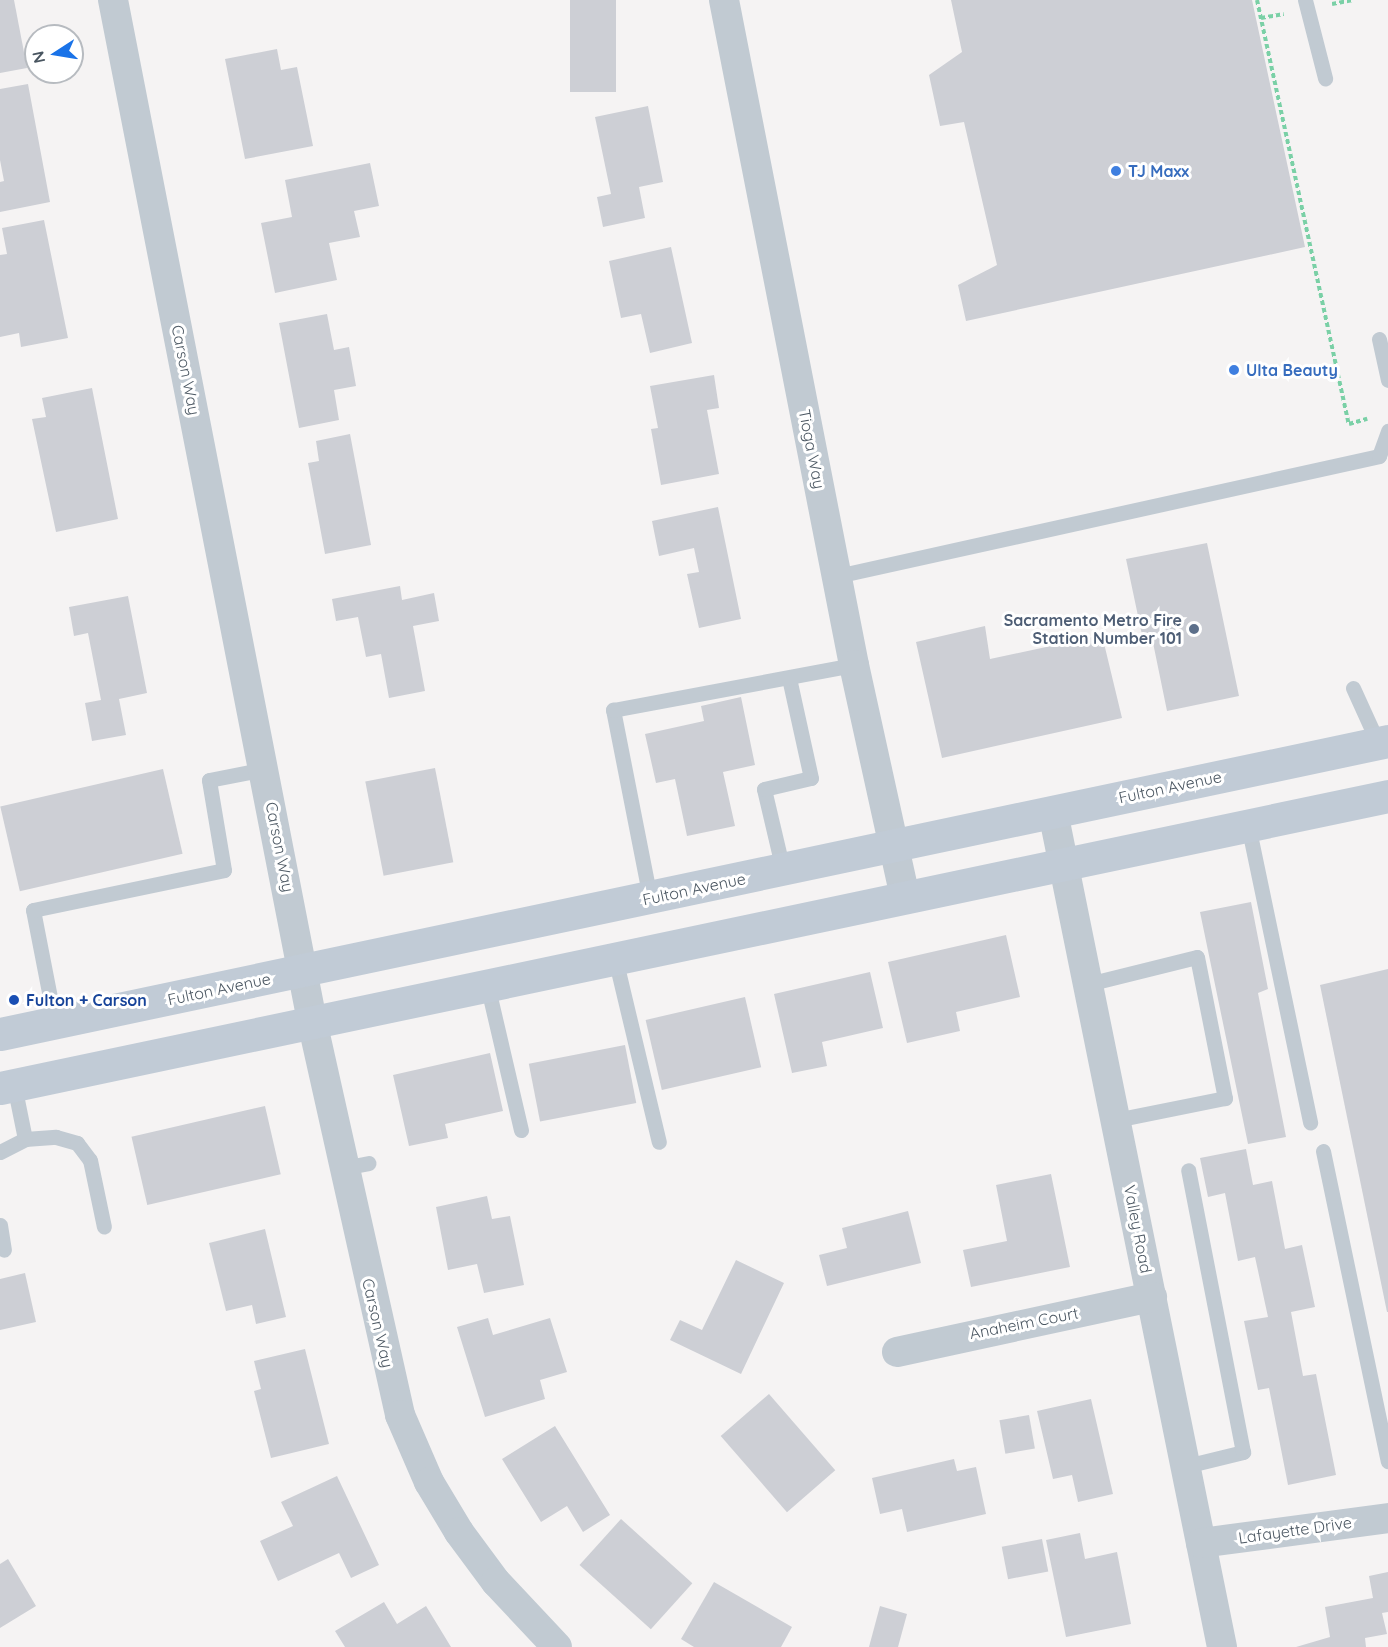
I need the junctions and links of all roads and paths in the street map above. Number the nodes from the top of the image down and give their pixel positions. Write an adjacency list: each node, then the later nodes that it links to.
1 (113, 0): 15 (street, Carson Way)
2 (724, 0): 10 (street, Tioga Way)
3 (1257, 0): 8 (path)
4 (1305, 0): 5 (lane)
5 (1325, 78)
6 (1379, 339): 7 (lane)
7 (1388, 380)
8 (1378, 416)
9 (1388, 431): 10 (lane)
10 (837, 576): 11 (street, Tioga Way)
11 (854, 665): 12 (lane); 19 (street, Tioga Way)
12 (789, 678): 21 (lane); 23 (lane)
13 (1353, 688): 14 (lane)
14 (1383, 742): 17 (main road, Fulton Avenue)
15 (265, 769): 25 (street, Carson Way); 29 (lane)
16 (1388, 796): 18 (main road)
17 (1053, 812): 19 (main road, Fulton Avenue); 20 (street, Valley Road)
18 (1248, 825): 20 (main road); 33 (lane)
19 (894, 847): 21 (main road, Fulton Avenue); 22 (street, Tioga Way)
20 (1064, 863): 22 (main road); 27 (street, Valley Road)
21 (783, 870): 23 (main road, Fulton Avenue)
22 (905, 897): 24 (main road)
23 (650, 898): 25 (main road, Fulton Avenue)
24 (615, 958): 26 (main road); 36 (lane)
25 (304, 971): 28 (street, Carson Way); 29 (main road, Fulton Avenue)
26 (487, 984): 28 (main road); 34 (lane)
27 (1088, 984): 32 (street, Valley Road); 32 (lane)
28 (312, 1021): 31 (main road); 49 (street, Carson Way)
29 (55, 1023): 30 (main road, Fulton Avenue)
30 (0, 1034)
31 (7, 1086): 35 (lane)
32 (1116, 1120): 43 (street, Valley Road)
33 (1310, 1123)
34 (521, 1130)
35 (25, 1139): 38 (lane); 41 (lane)
36 (659, 1142)
37 (1323, 1151): 45 (lane)
38 (0, 1152)
39 (1188, 1170): 46 (lane)
40 (0, 1225): 42 (lane)
41 (104, 1227)
42 (4, 1250)
43 (1152, 1297): 44 (street, Anaheim Court); 46 (street, Valley Road)
44 (897, 1352)
45 (1388, 1461)
46 (1186, 1466): 48 (street, Valley Road)
47 (1388, 1518): 48 (street, Lafayette Drive)
48 (1201, 1543): 50 (street, Valley Road)
49 (557, 1647)
50 (1222, 1647)

